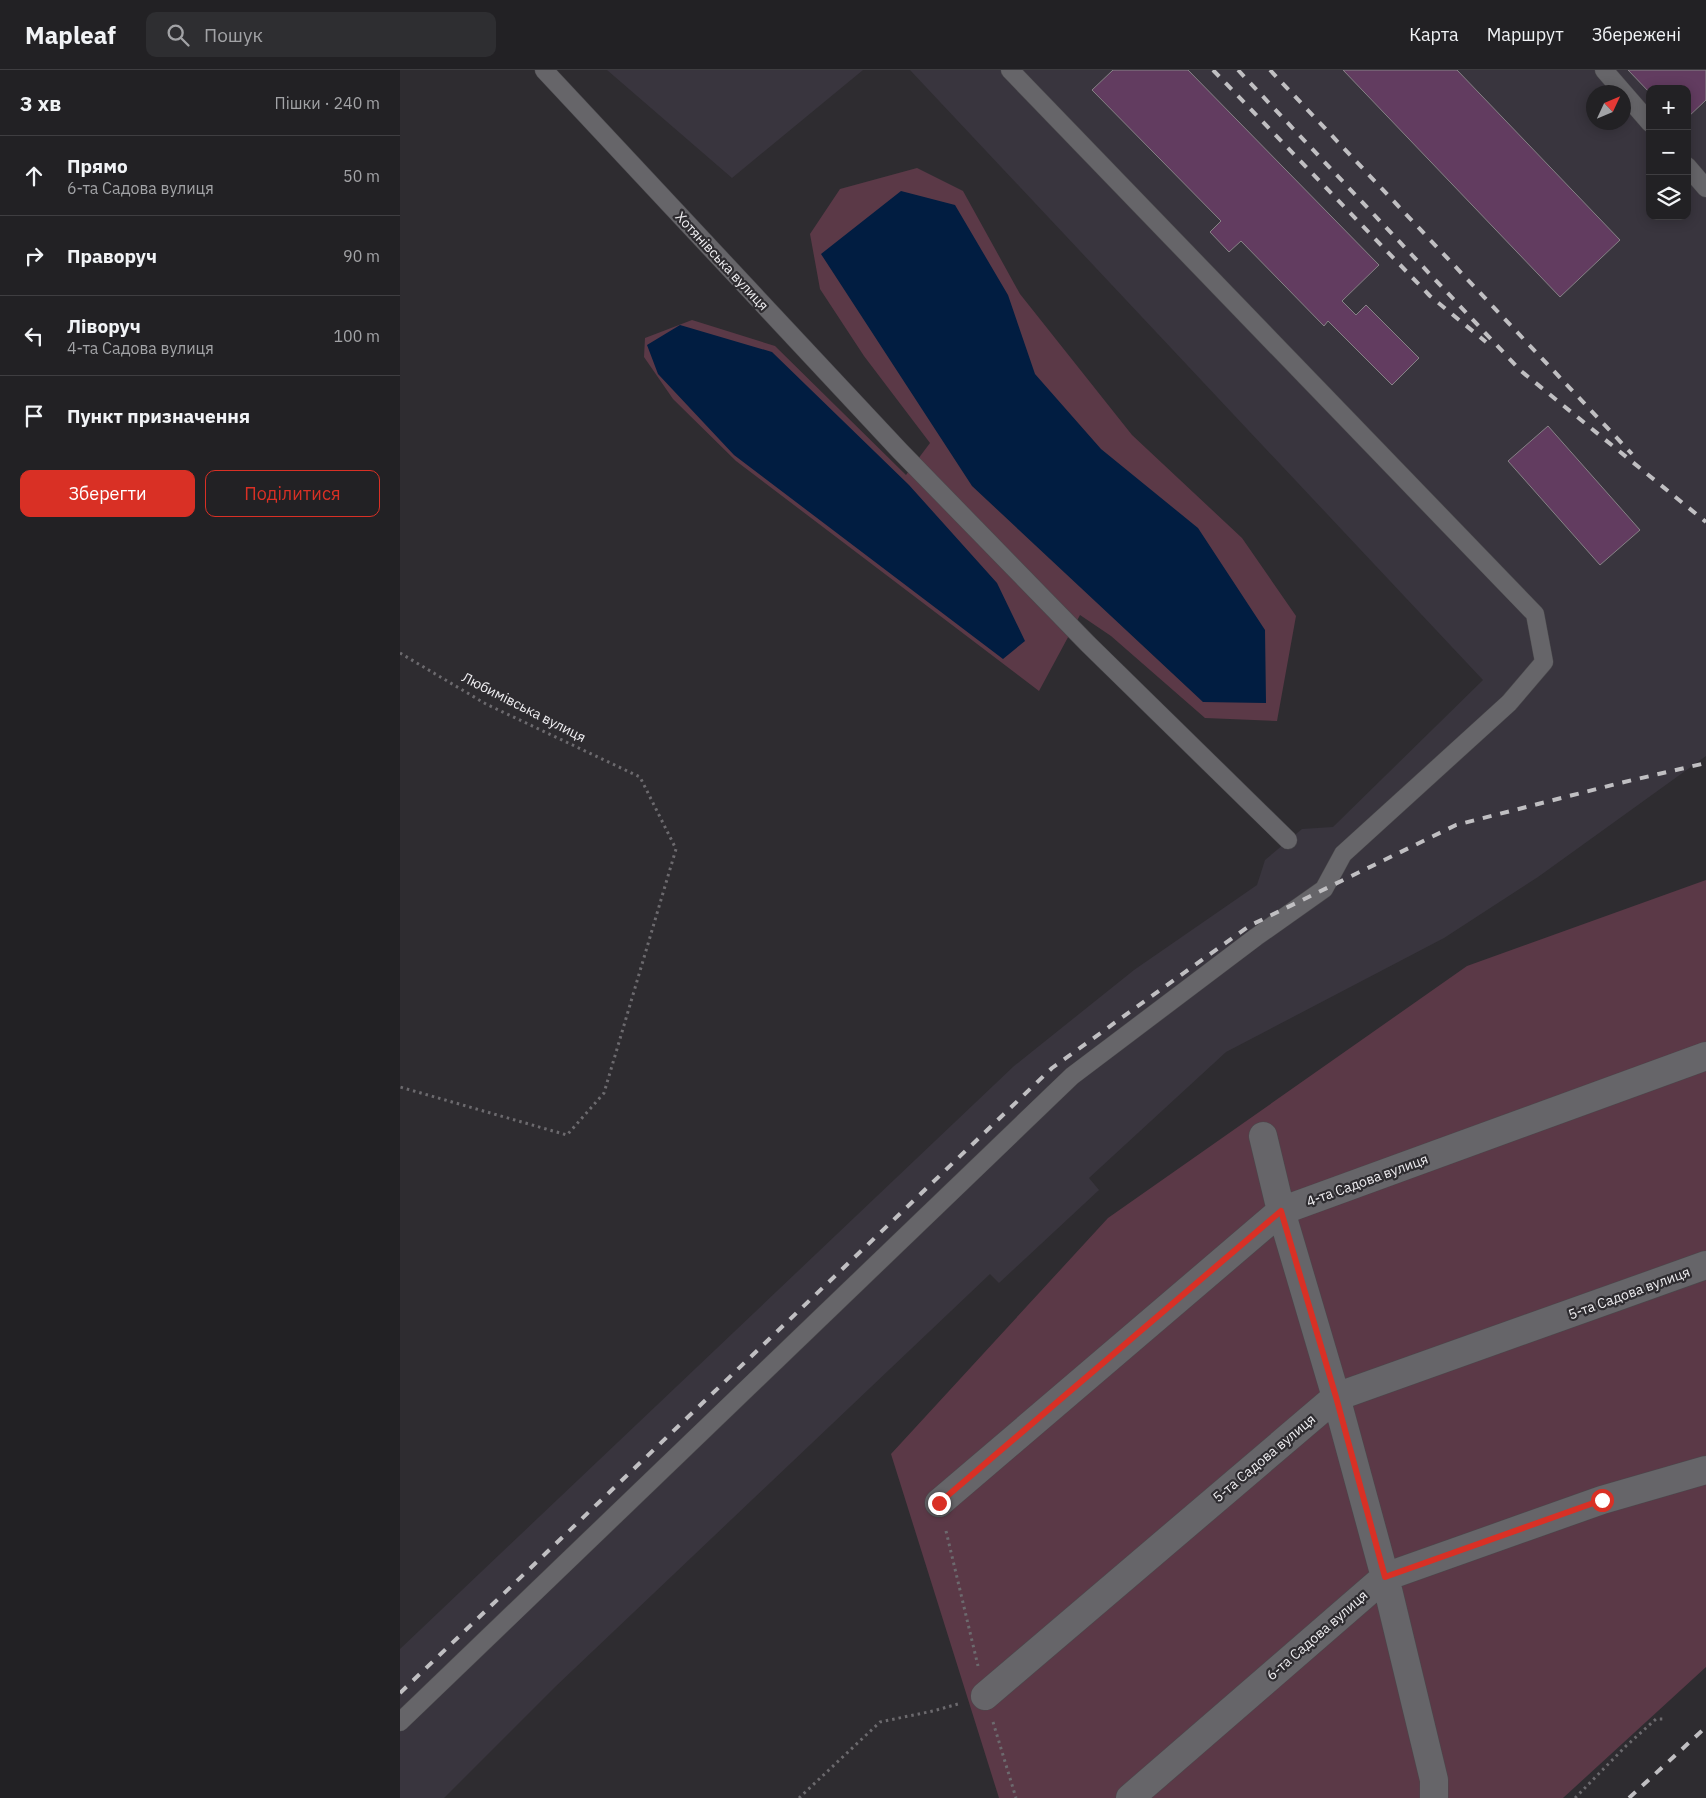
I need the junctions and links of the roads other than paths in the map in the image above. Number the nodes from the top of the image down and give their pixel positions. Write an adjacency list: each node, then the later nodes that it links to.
1 (544, 70): 7 (lane, Хотянівська вулиця)
2 (1010, 70): 17 (lane)
3 (1604, 70): 4 (lane)
4 (1646, 118)
5 (1691, 171): 6 (lane)
6 (1706, 188)
7 (1288, 840)
8 (1706, 1056): 10 (street, 4-та Садова вулиця)
9 (1263, 1136): 10 (street)
10 (1281, 1211): 12 (street); 14 (street, 4-та Садова вулиця)
11 (1706, 1265): 12 (street, 5-та Садова вулиця)
12 (1336, 1397): 15 (street); 16 (street, 5-та Садова вулиця)
13 (1706, 1470): 15 (street, 6-та Садова вулиця)
14 (939, 1503)
15 (1385, 1577): 18 (street, 6-та Садова вулиця); 19 (street)
16 (985, 1696)
17 (400, 1722)
18 (1130, 1798)
19 (1434, 1798)

